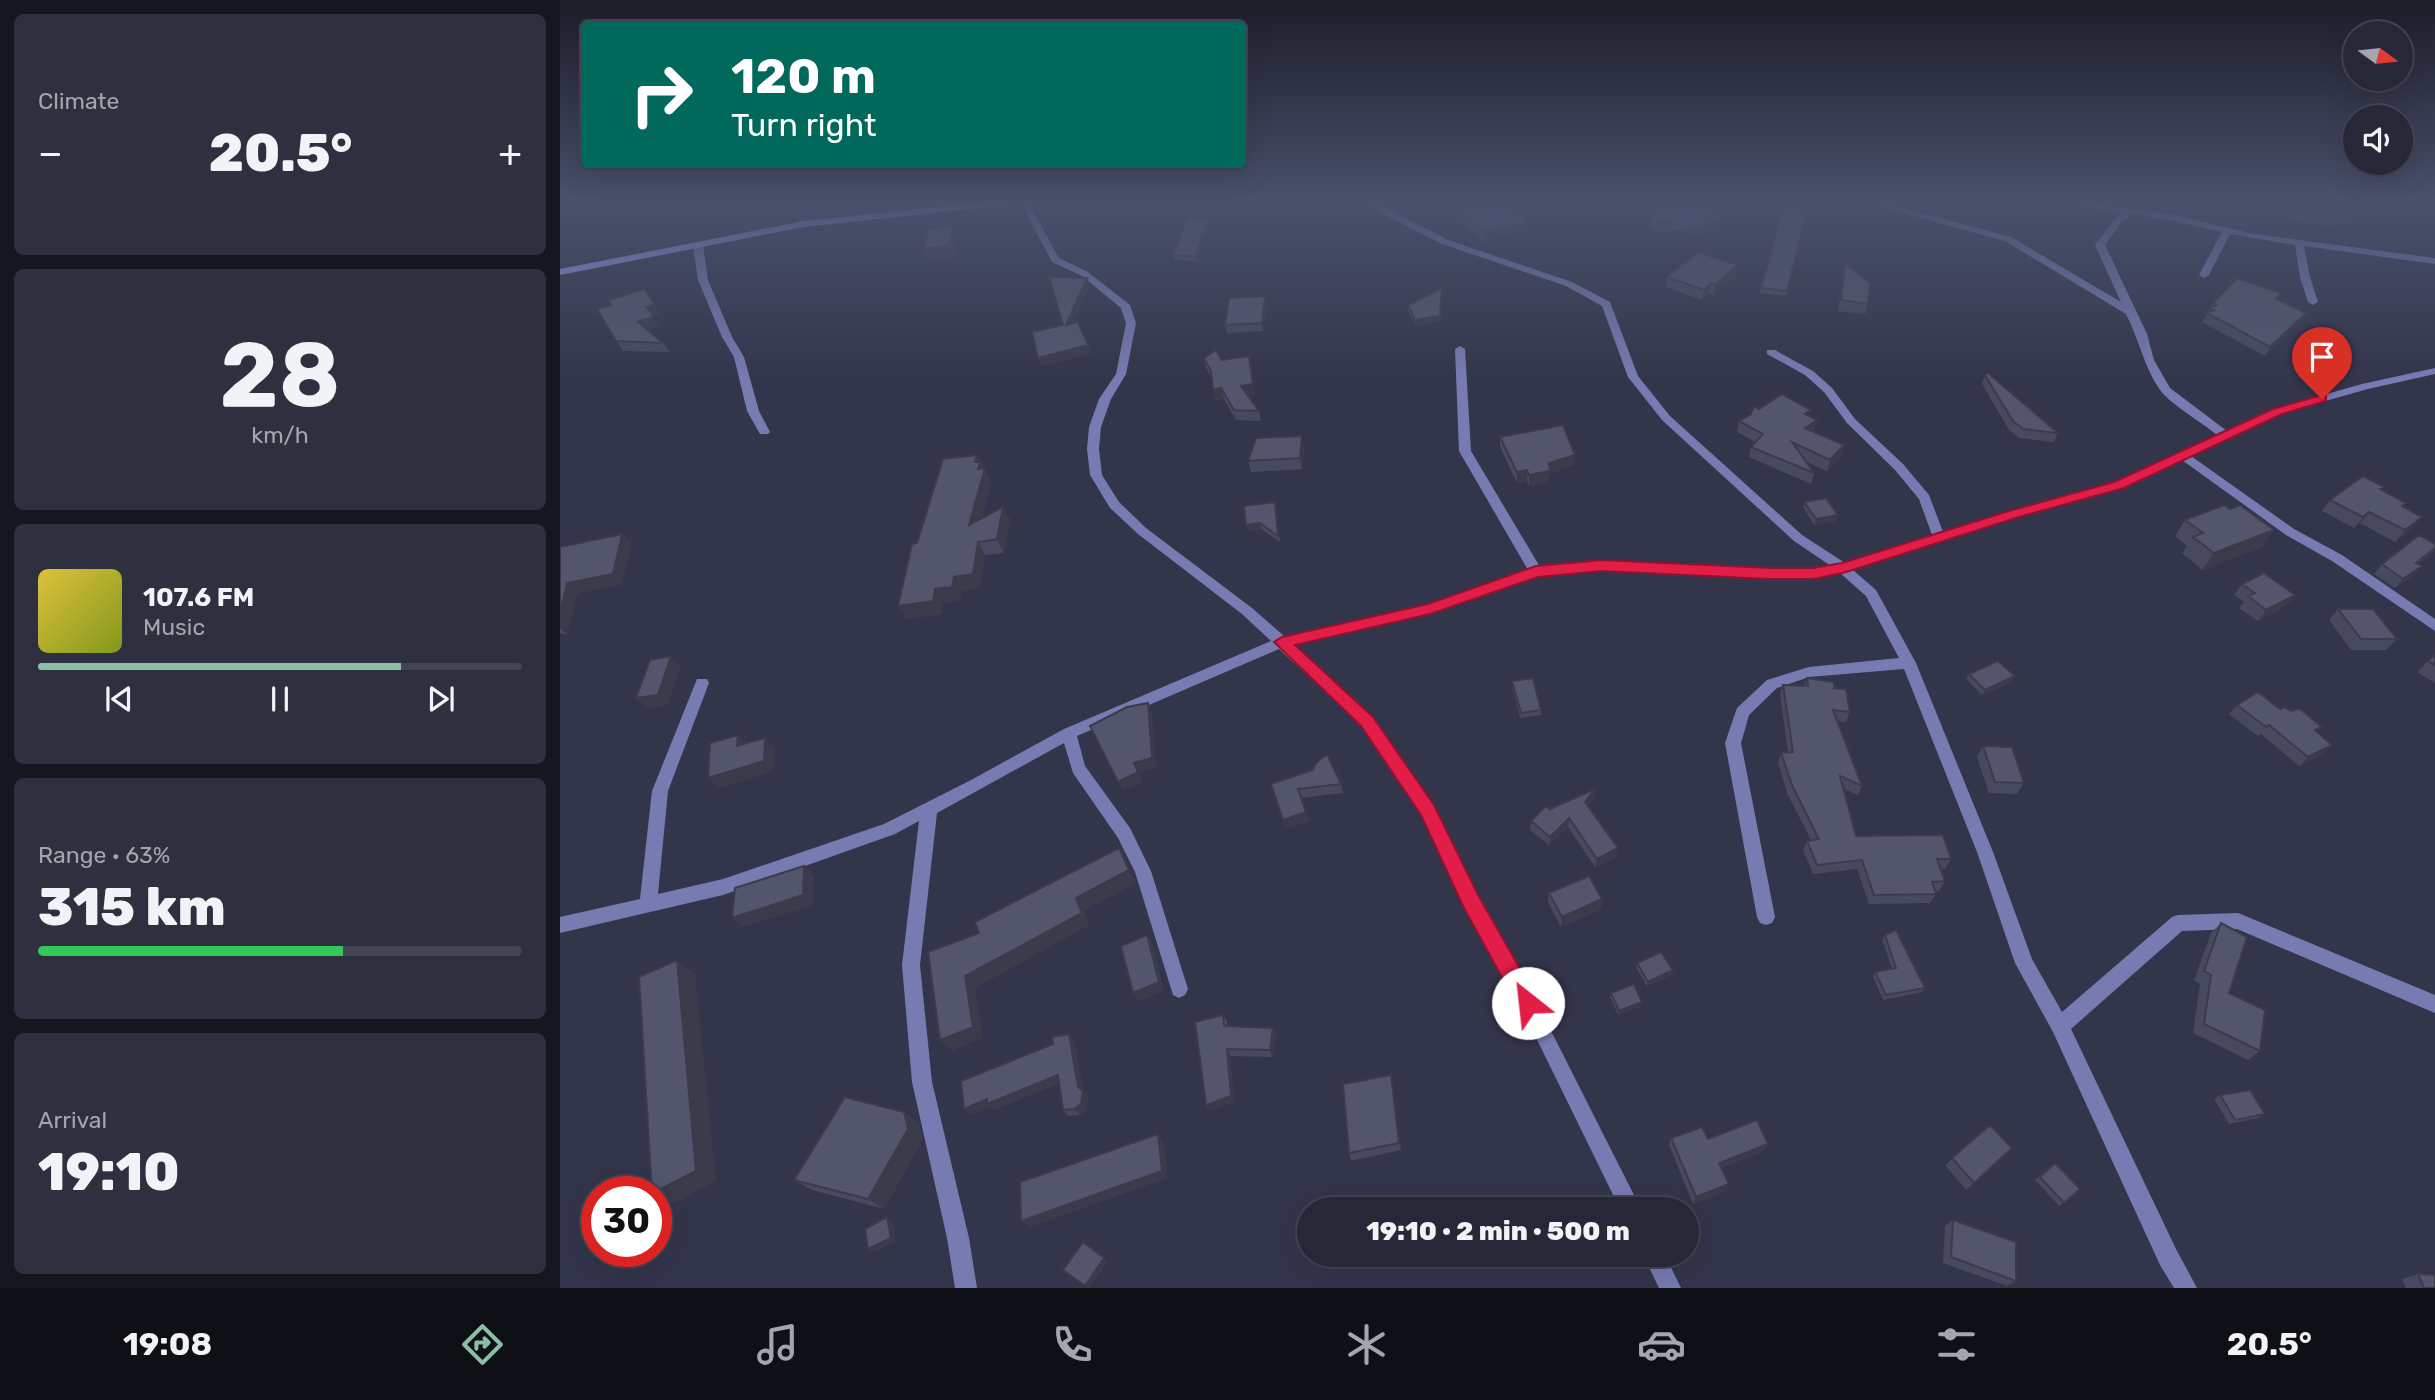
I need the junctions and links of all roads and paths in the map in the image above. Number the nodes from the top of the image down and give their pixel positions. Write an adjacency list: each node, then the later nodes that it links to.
1 (619, 260): 9 (street)
2 (700, 260): 16 (street)
3 (1060, 260): 23 (street)
4 (1498, 260): 20 (street)
5 (2043, 260): 12 (street)
6 (2107, 260): 12 (street)
7 (2212, 260): 10 (street)
8 (2302, 260): 11 (street)
9 (560, 272)
10 (2204, 275)
11 (2313, 302)
12 (2130, 312): 17 (street)
13 (1460, 349): 21 (street)
14 (1771, 352): 19 (street)
15 (2435, 371): 17 (street)
16 (765, 432)
17 (2225, 435): 18 (street)
18 (2185, 457): 19 (street); 22 (street)
19 (1939, 538): 20 (street)
20 (1843, 568): 21 (street); 24 (street)
21 (1536, 572): 23 (street)
22 (2435, 626)
23 (1282, 642): 26 (street); 34 (street)
24 (1909, 663): 29 (street); 33 (street)
25 (702, 683): 28 (street)
26 (1069, 733): 27 (street); 31 (street)
27 (929, 809): 28 (street); 36 (street)
28 (648, 904): 30 (street)
29 (1766, 917)
30 (560, 925)
31 (1179, 989)
32 (2435, 1004): 33 (street)
33 (2060, 1027): 38 (street)
34 (1626, 1197)
35 (1660, 1267): 37 (street)
36 (966, 1288)
37 (1670, 1288)
38 (2186, 1288)

